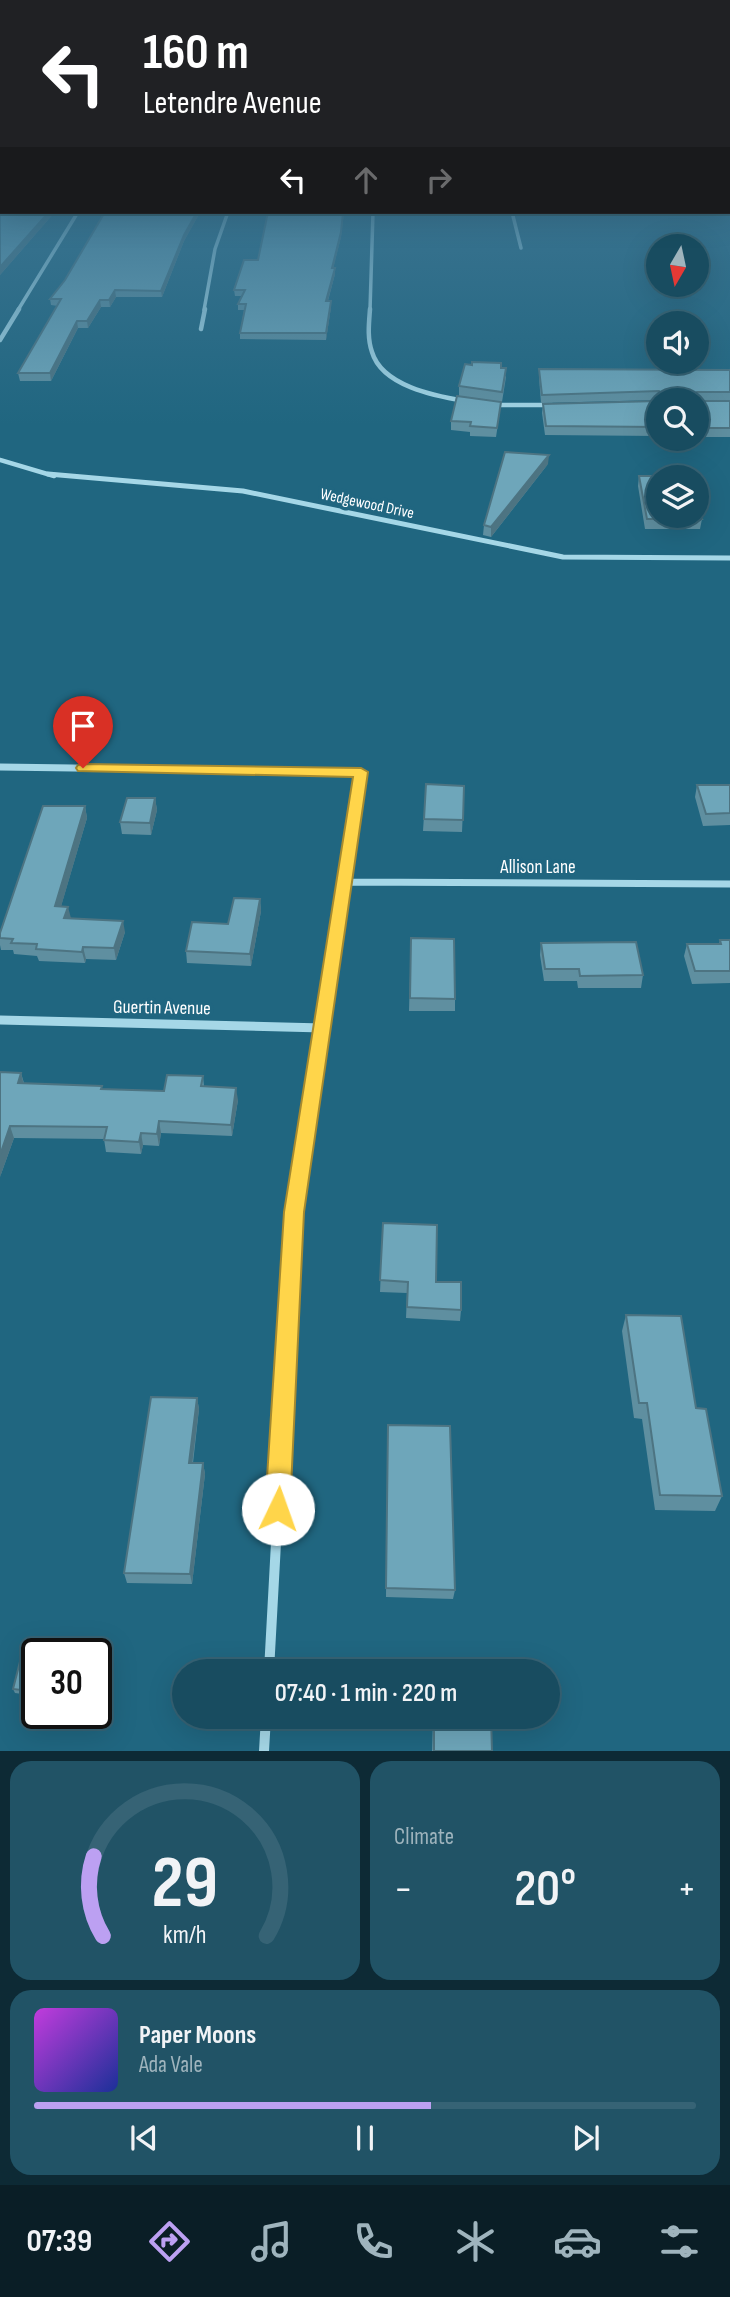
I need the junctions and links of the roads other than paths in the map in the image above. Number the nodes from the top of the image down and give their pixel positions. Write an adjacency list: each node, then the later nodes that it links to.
1 (48, 262): 5 (street)
2 (213, 262): 4 (street)
3 (371, 262): 6 (street)
4 (201, 329)
5 (0, 340)
6 (467, 401)
7 (490, 404): 8 (street)
8 (554, 405)
9 (0, 460): 10 (street, Wedgewood Drive)
10 (730, 558)
11 (0, 767): 12 (street)
12 (345, 882): 13 (street, Allison Lane); 15 (street)
13 (730, 884)
14 (0, 1020): 15 (street, Guertin Avenue)
15 (323, 1028): 16 (street)
16 (270, 1659)
17 (265, 1729): 18 (street)
18 (264, 1751)

